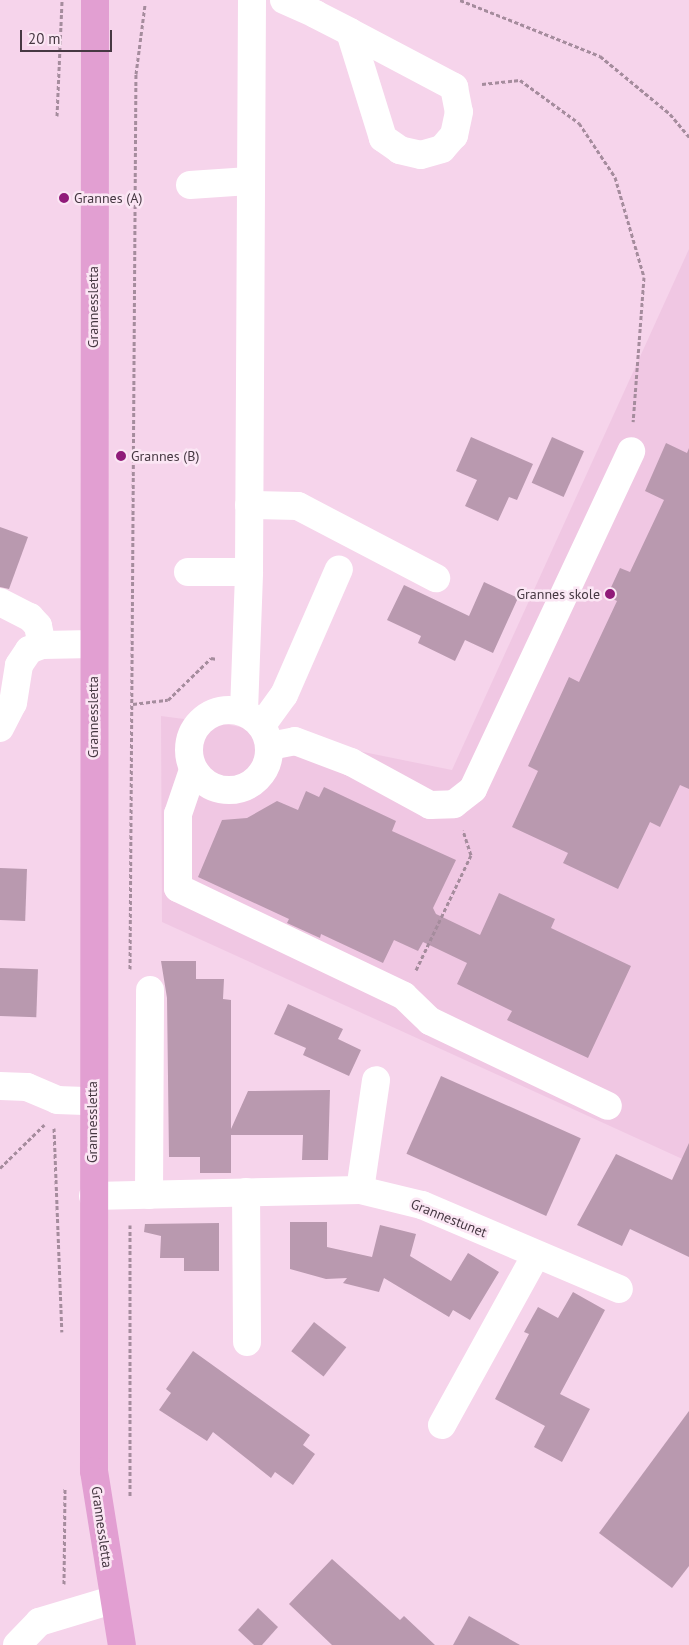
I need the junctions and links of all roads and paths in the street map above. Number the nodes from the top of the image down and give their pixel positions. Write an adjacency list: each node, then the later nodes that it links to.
1 (62, 0): 9 (path)
2 (95, 0): 21 (main road, Grannessletta)
3 (252, 0): 11 (street)
4 (284, 0): 7 (street)
5 (460, 0): 10 (path)
6 (145, 5): 23 (path)
7 (350, 32): 8 (street); 8 (street)
8 (454, 87): 13 (path)
9 (57, 116)
10 (689, 137)
11 (249, 181): 12 (street); 14 (street)
12 (190, 185)
13 (630, 451): 27 (street)
14 (249, 505): 17 (street); 18 (street)
15 (339, 569): 24 (street)
16 (188, 572): 17 (street)
17 (249, 572): 22 (street)
18 (436, 578)
19 (0, 602): 20 (street)
20 (42, 644): 21 (street); 25 (street)
21 (93, 644): 33 (main road, Grannessletta)
22 (248, 661): 23 (path); 24 (street)
23 (133, 704): 28 (path)
24 (258, 727): 26 (street); 26 (street); 27 (street)
25 (0, 728)
26 (193, 770): 29 (street)
27 (454, 804): 29 (path)
28 (140, 985): 39 (street)
29 (404, 996): 34 (street)
30 (376, 1080): 36 (street)
31 (0, 1086): 32 (street)
32 (57, 1100): 33 (street); 35 (path); 42 (path)
33 (92, 1101): 38 (main road, Grannessletta)
34 (608, 1106)
35 (0, 1168)
36 (360, 1190): 37 (street, Grannestunet); 40 (street, Grannestunet)
37 (246, 1192): 39 (street, Grannestunet); 43 (street)
38 (93, 1196): 39 (street, Grannestunet); 48 (main road, Grannessletta)
39 (140, 1196): 46 (path)
40 (536, 1255): 41 (street, Grannestunet); 44 (street)
41 (618, 1289)
42 (62, 1339)
43 (247, 1342)
44 (442, 1425)
45 (65, 1477): 47 (path)
46 (130, 1501)
47 (64, 1586)
48 (112, 1600): 51 (street); 52 (main road, Grannessletta)
49 (0, 1639): 50 (street)
50 (12, 1645)
51 (17, 1645)
52 (122, 1645)

